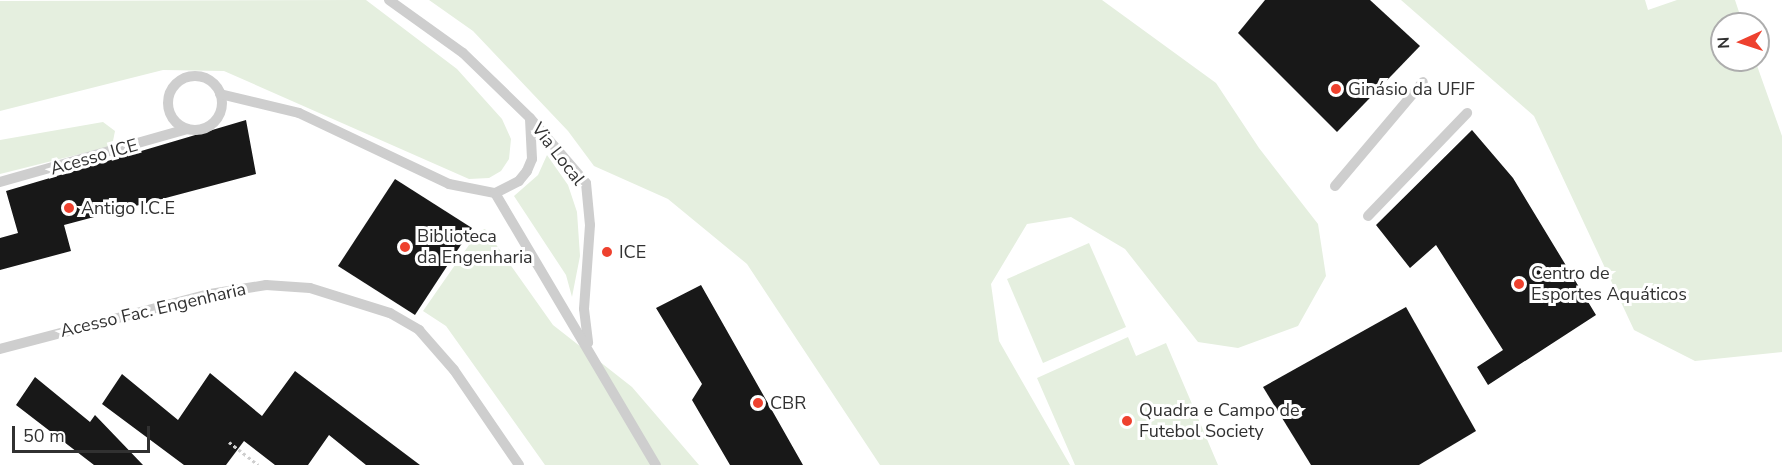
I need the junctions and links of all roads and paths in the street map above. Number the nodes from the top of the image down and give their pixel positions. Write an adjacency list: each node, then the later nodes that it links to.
1 (389, 0): 5 (lane, Via Local)
2 (1423, 82): 8 (lane)
3 (220, 94): 6 (lane); 6 (lane); 9 (lane)
4 (1467, 113): 10 (lane)
5 (530, 118): 9 (lane); 11 (lane, Via Local)
6 (187, 129): 7 (lane, Acesso ICE)
7 (0, 182)
8 (1335, 186)
9 (495, 193): 11 (lane)
10 (1368, 216)
11 (588, 343): 16 (lane, Via Local)
12 (0, 349): 15 (lane, Acesso Fac. Engenharia)
13 (229, 442): 14 (path)
14 (258, 465)
15 (519, 465)
16 (656, 465)

